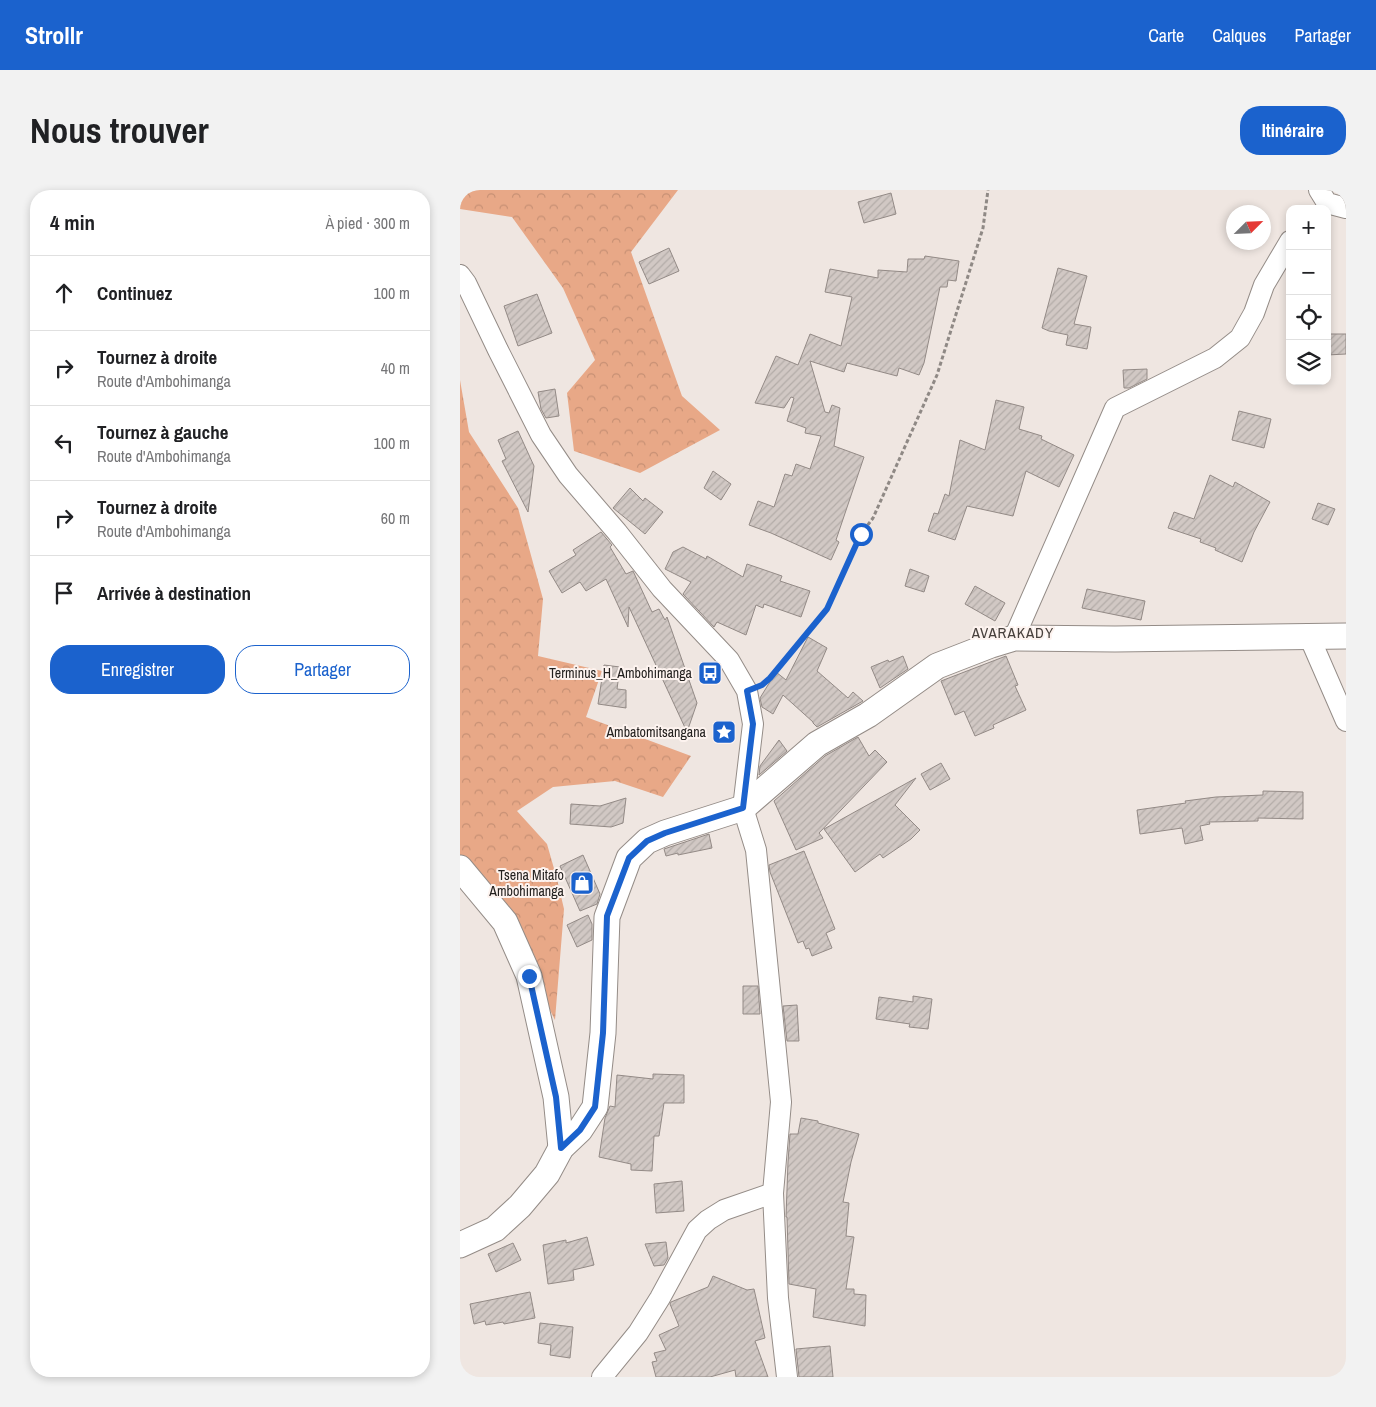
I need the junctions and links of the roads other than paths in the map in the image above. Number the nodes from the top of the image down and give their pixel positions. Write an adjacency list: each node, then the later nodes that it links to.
1 (1286, 248): 5 (street)
2 (460, 275): 7 (street)
3 (1309, 636): 4 (street); 5 (street); 6 (street)
4 (1346, 636)
5 (1014, 638): 7 (street)
6 (1346, 721)
7 (743, 808): 9 (street); 10 (street)
8 (460, 868): 9 (street)
9 (561, 1148): 11 (street)
10 (773, 1193): 12 (street); 13 (street)
11 (460, 1245)
12 (602, 1377)
13 (787, 1377)

